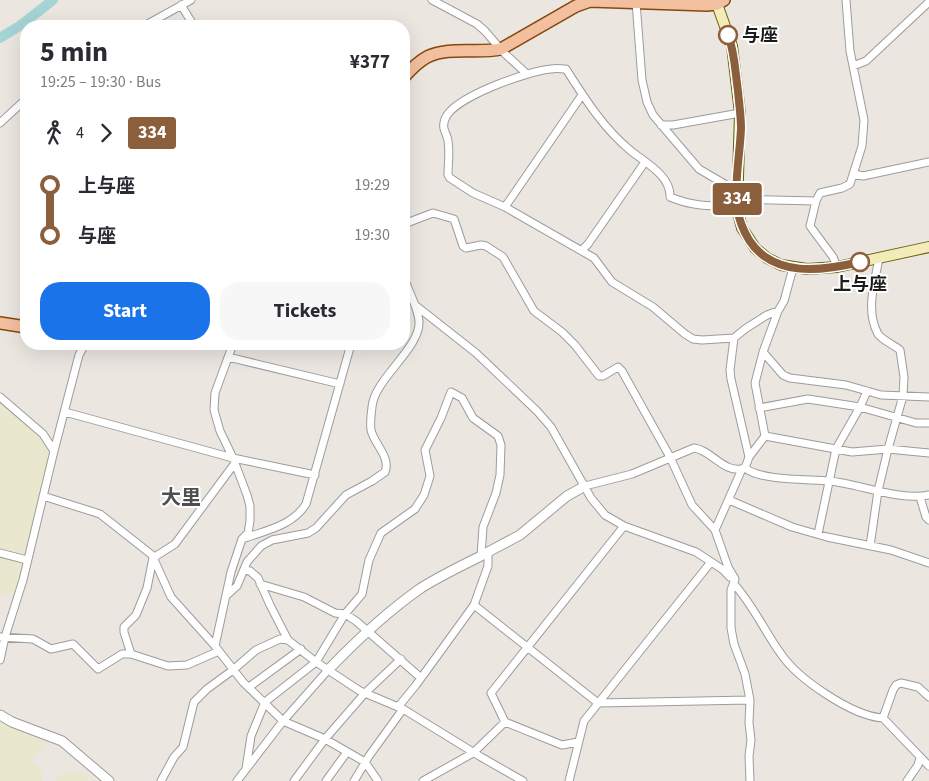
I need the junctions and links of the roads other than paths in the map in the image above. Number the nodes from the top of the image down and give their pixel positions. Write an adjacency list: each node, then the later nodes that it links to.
1 (192, 0): 8 (street)
2 (432, 0): 11 (street)
3 (846, 0): 12 (street)
4 (719, 1): 5 (main road); 17 (main road)
5 (636, 2): 7 (main road); 19 (street)
6 (929, 2): 12 (street)
7 (574, 3): 11 (main road)
8 (181, 5): 9 (street); 10 (street)
9 (155, 20)
10 (190, 20)
11 (501, 49): 13 (main road); 14 (street)
12 (853, 66): 22 (street)
13 (410, 70)
14 (527, 74): 15 (street); 26 (street)
15 (582, 95): 20 (street); 26 (street)
16 (20, 105): 18 (street)
17 (740, 113): 19 (street); 23 (main road)
18 (0, 123)
19 (661, 125): 23 (street)
20 (645, 162): 25 (street); 29 (street)
21 (929, 162): 22 (street)
22 (854, 174): 24 (street)
23 (737, 188): 25 (main road)
24 (816, 201): 25 (street); 31 (street)
25 (737, 203): 32 (main road)
26 (505, 207): 29 (street)
27 (410, 222): 61 (street)
28 (929, 247): 30 (main road)
29 (582, 250): 38 (street)
30 (879, 258): 31 (main road); 48 (street)
31 (837, 267): 32 (main road)
32 (793, 268): 35 (street)
33 (410, 292): 34 (street)
34 (415, 304): 39 (street); 67 (street)
35 (778, 310): 38 (street); 44 (street)
36 (0, 323): 37 (main road)
37 (20, 326)
38 (734, 338): 62 (street)
39 (410, 345)
40 (82, 350): 53 (street)
41 (231, 350): 45 (street)
42 (349, 350): 46 (street)
43 (407, 350): 85 (street)
44 (763, 352): 47 (street); 52 (street)
45 (228, 357): 46 (street); 63 (street)
46 (340, 384): 65 (street)
47 (867, 391): 48 (street); 51 (street)
48 (902, 396): 49 (street); 54 (street)
49 (929, 397)
50 (0, 398): 59 (street)
51 (860, 407): 52 (street); 54 (street); 57 (street)
52 (759, 408): 56 (street)
53 (65, 412): 59 (street); 63 (street)
54 (896, 417): 55 (street); 58 (street)
55 (929, 423)
56 (765, 436): 57 (street); 62 (street)
57 (836, 449): 58 (street); 66 (street)
58 (888, 449): 60 (street); 68 (street)
59 (54, 451): 70 (street)
60 (929, 453)
61 (670, 457): 64 (street); 67 (street); 75 (street)
62 (749, 457): 64 (street)
63 (234, 460): 65 (street); 77 (street); 81 (street)
64 (743, 469): 66 (street); 72 (street)
65 (315, 475): 77 (street)
66 (830, 481): 68 (street); 76 (street)
67 (585, 486): 74 (street); 80 (street)
68 (878, 491): 71 (street); 78 (street)
69 (929, 495): 71 (street)
70 (43, 496): 81 (street); 82 (street)
71 (920, 497): 73 (street)
72 (729, 500): 75 (street); 76 (street)
73 (929, 520)
74 (624, 526): 83 (street); 94 (street)
75 (715, 530): 86 (street)
76 (818, 534): 78 (street)
77 (242, 539): 88 (street)
78 (870, 546): 84 (street)
79 (0, 553): 82 (street)
80 (485, 554): 89 (street); 90 (street); 91 (street)
81 (153, 558): 95 (street); 97 (street)
82 (27, 560): 92 (street)
83 (712, 562): 86 (street); 109 (street)
84 (929, 563)
85 (244, 570): 87 (street); 88 (street)
86 (734, 581): 107 (street); 112 (street)
87 (260, 584): 90 (street); 93 (street)
88 (227, 595): 95 (street)
89 (474, 605): 94 (street); 103 (street)
90 (345, 614): 91 (street); 100 (street)
91 (367, 632): 98 (street); 101 (street)
92 (2, 637): 97 (street); 99 (street)
93 (288, 640): 96 (street); 102 (street)
94 (528, 648): 109 (street); 114 (street)
95 (217, 649): 97 (street); 102 (street)
96 (301, 649): 100 (street); 104 (street)
97 (131, 654)
98 (401, 659): 103 (street); 105 (street)
99 (0, 660)
100 (316, 662): 101 (street); 108 (street)
101 (329, 669): 105 (street); 113 (street)
102 (233, 670): 104 (street); 125 (street)
103 (421, 678): 110 (street)
104 (248, 687): 108 (street)
105 (365, 693): 110 (street); 115 (street)
106 (929, 696): 112 (street)
107 (750, 700): 109 (street); 133 (street)
108 (265, 702): 113 (street); 122 (street)
109 (598, 703): 116 (street)
110 (400, 708): 118 (street); 120 (street)
111 (0, 714): 124 (street)
112 (883, 718): 119 (street)
113 (283, 720): 115 (street); 122 (street)
114 (505, 722): 116 (street); 118 (street)
115 (325, 739): 117 (street); 127 (street)
116 (578, 742): 132 (street)
117 (347, 752): 120 (street); 128 (street)
118 (473, 753): 130 (street); 131 (street)
119 (920, 758): 121 (street); 134 (street)
120 (365, 762): 123 (street); 129 (street)
121 (929, 766)
122 (246, 769): 126 (street)
123 (375, 780)
124 (109, 781)
125 (161, 781)
126 (237, 781)
127 (294, 781)
128 (326, 781)
129 (354, 781)
130 (422, 781)
131 (523, 781)
132 (569, 781)
133 (750, 781)
134 (907, 781)

